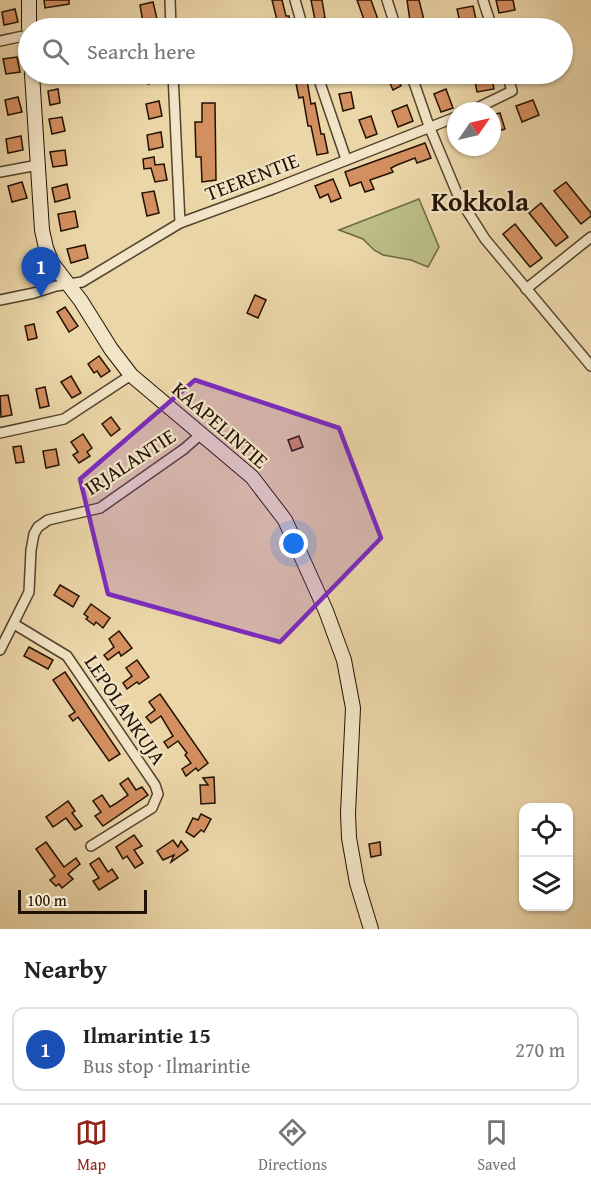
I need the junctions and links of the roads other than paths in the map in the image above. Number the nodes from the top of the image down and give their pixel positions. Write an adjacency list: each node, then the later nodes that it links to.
1 (29, 0): 6 (street)
2 (170, 0): 7 (street)
3 (295, 0): 8 (street)
4 (387, 0): 9 (street)
5 (483, 0): 10 (street)
6 (29, 18)
7 (171, 18)
8 (300, 18)
9 (393, 18)
10 (489, 18)
11 (18, 37): 12 (street)
12 (0, 41)
13 (33, 84): 22 (street, KAAPELINTIE)
14 (173, 84): 24 (street)
15 (320, 84): 21 (street)
16 (414, 84): 20 (street)
17 (510, 84): 18 (street)
18 (489, 102)
19 (447, 120): 20 (street, TEERENTIE)
20 (429, 126): 21 (street, TEERENTIE); 27 (street)
21 (346, 159): 24 (street, TEERENTIE)
22 (38, 165): 23 (street); 26 (street, KAAPELINTIE)
23 (0, 172)
24 (180, 223): 26 (street, TEERENTIE)
25 (591, 237): 27 (street)
26 (67, 284): 28 (street, TEERENTIE); 30 (street, KAAPELINTIE)
27 (526, 289): 29 (street)
28 (0, 300)
29 (591, 366)
30 (130, 375): 31 (street); 32 (street, KAAPELINTIE)
31 (0, 433)
32 (201, 434): 33 (street, IRJALANTIE); 36 (street, KAAPELINTIE)
33 (14, 624): 34 (street); 35 (street, LEPOLANKUJA)
34 (0, 650)
35 (92, 846)
36 (371, 929)

